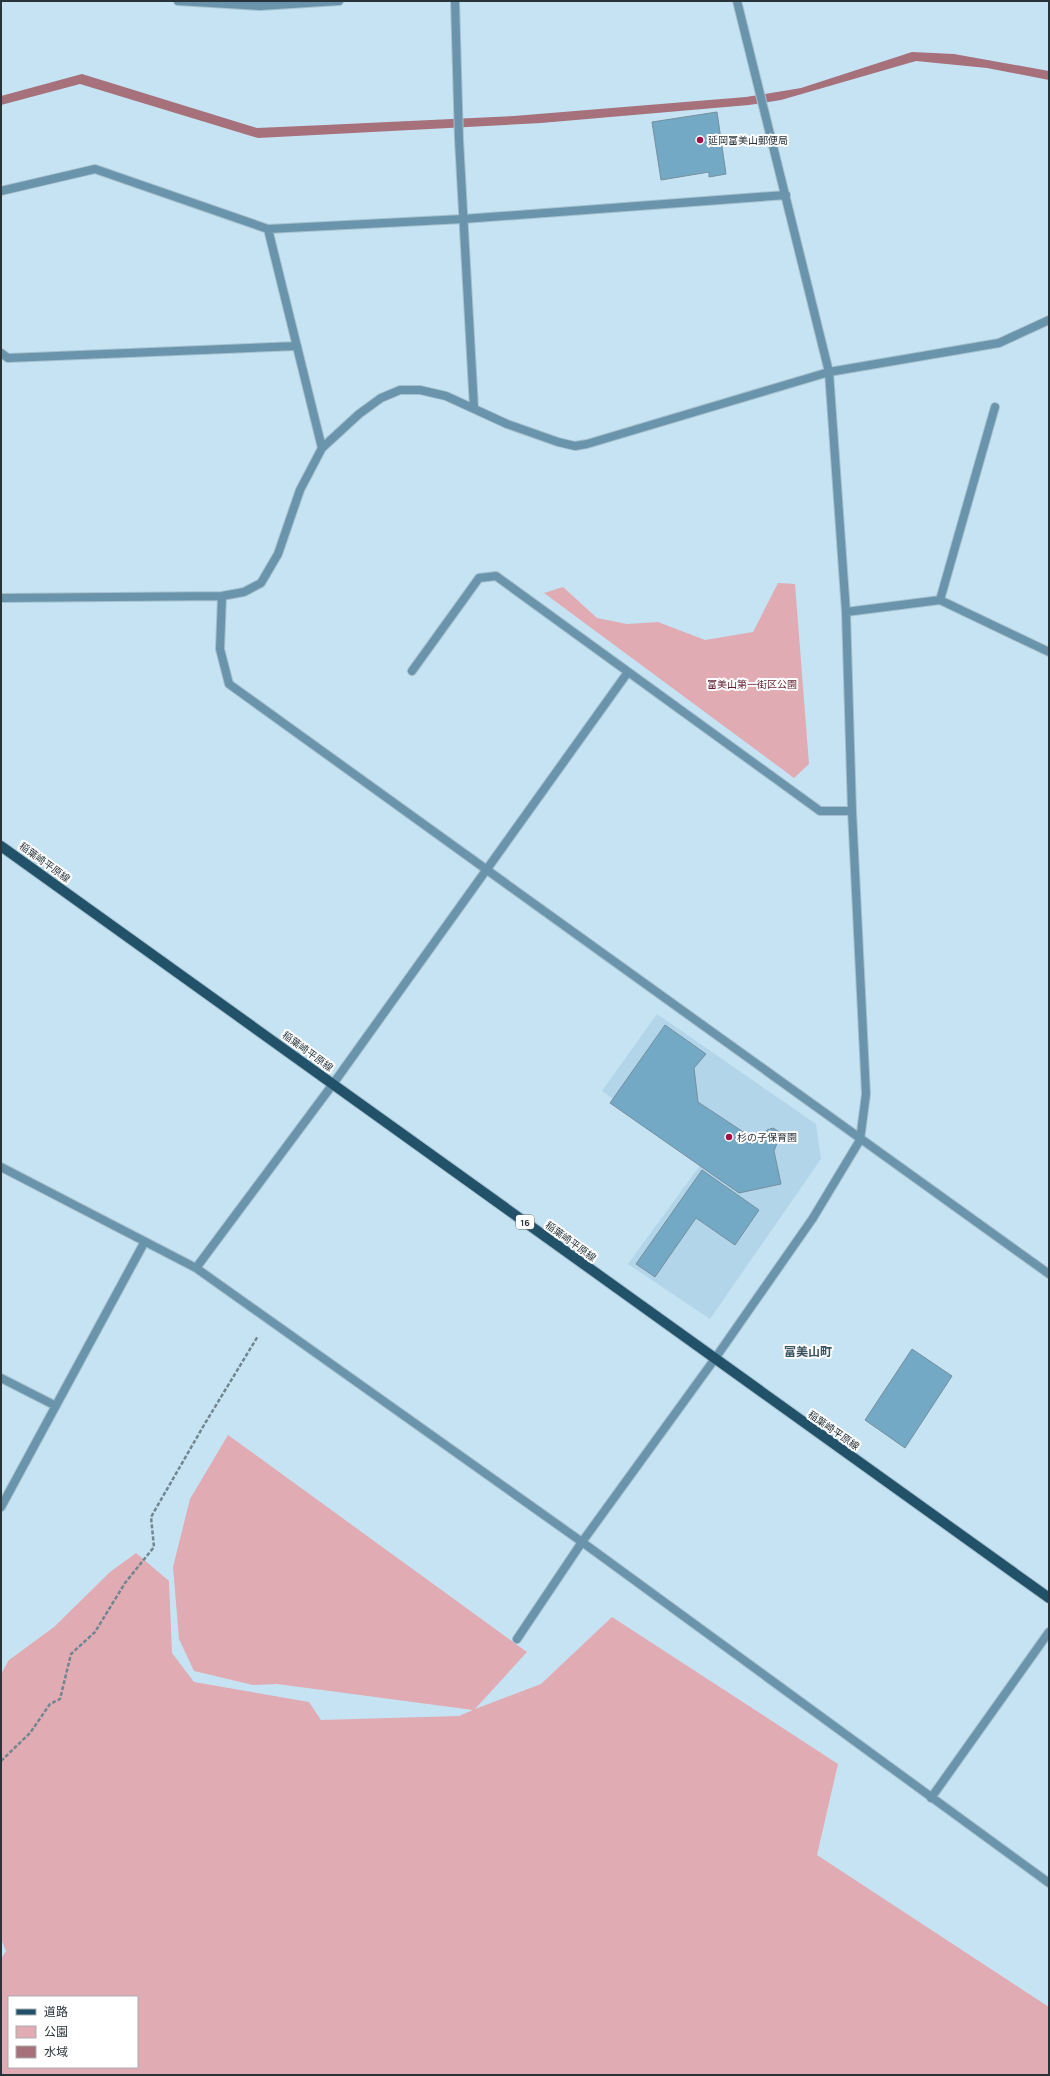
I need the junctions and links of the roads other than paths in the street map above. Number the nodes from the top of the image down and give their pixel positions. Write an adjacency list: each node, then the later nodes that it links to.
1 (178, 1): 2 (street)
2 (339, 1)
3 (455, 1): 7 (street)
4 (737, 1): 6 (street)
5 (1, 191): 8 (street)
6 (786, 195): 7 (street); 12 (street)
7 (463, 219): 8 (street); 14 (street)
8 (268, 229): 10 (street)
9 (1049, 320): 12 (street)
10 (298, 346): 11 (street); 15 (street)
11 (1, 352)
12 (829, 372): 14 (street); 19 (street)
13 (995, 407): 18 (street)
14 (474, 408): 15 (street)
15 (322, 448): 16 (street)
16 (222, 596): 17 (street); 25 (street)
17 (1, 598)
18 (940, 600): 19 (street); 20 (street)
19 (846, 612): 23 (street)
20 (1049, 652)
21 (412, 671): 22 (street)
22 (628, 672): 23 (street); 25 (street)
23 (852, 811): 27 (street)
24 (1, 846): 26 (main road, 稲葉崎平原線 / 16)
25 (487, 868): 26 (street); 27 (street)
26 (333, 1084): 30 (street); 32 (main road, 稲葉崎平原線 / 16)
27 (860, 1140): 31 (street); 32 (street)
28 (1, 1167): 29 (street)
29 (144, 1243): 30 (street); 34 (street)
30 (196, 1268): 36 (street)
31 (1049, 1274)
32 (714, 1360): 36 (street); 37 (main road, 稲葉崎平原線 / 16)
33 (1, 1378): 34 (street)
34 (56, 1406): 35 (street)
35 (1, 1507)
36 (582, 1542): 39 (street); 40 (street)
37 (1049, 1598)
38 (1049, 1632): 40 (street)
39 (517, 1639)
40 (931, 1798): 41 (street)
41 (1049, 1883)

